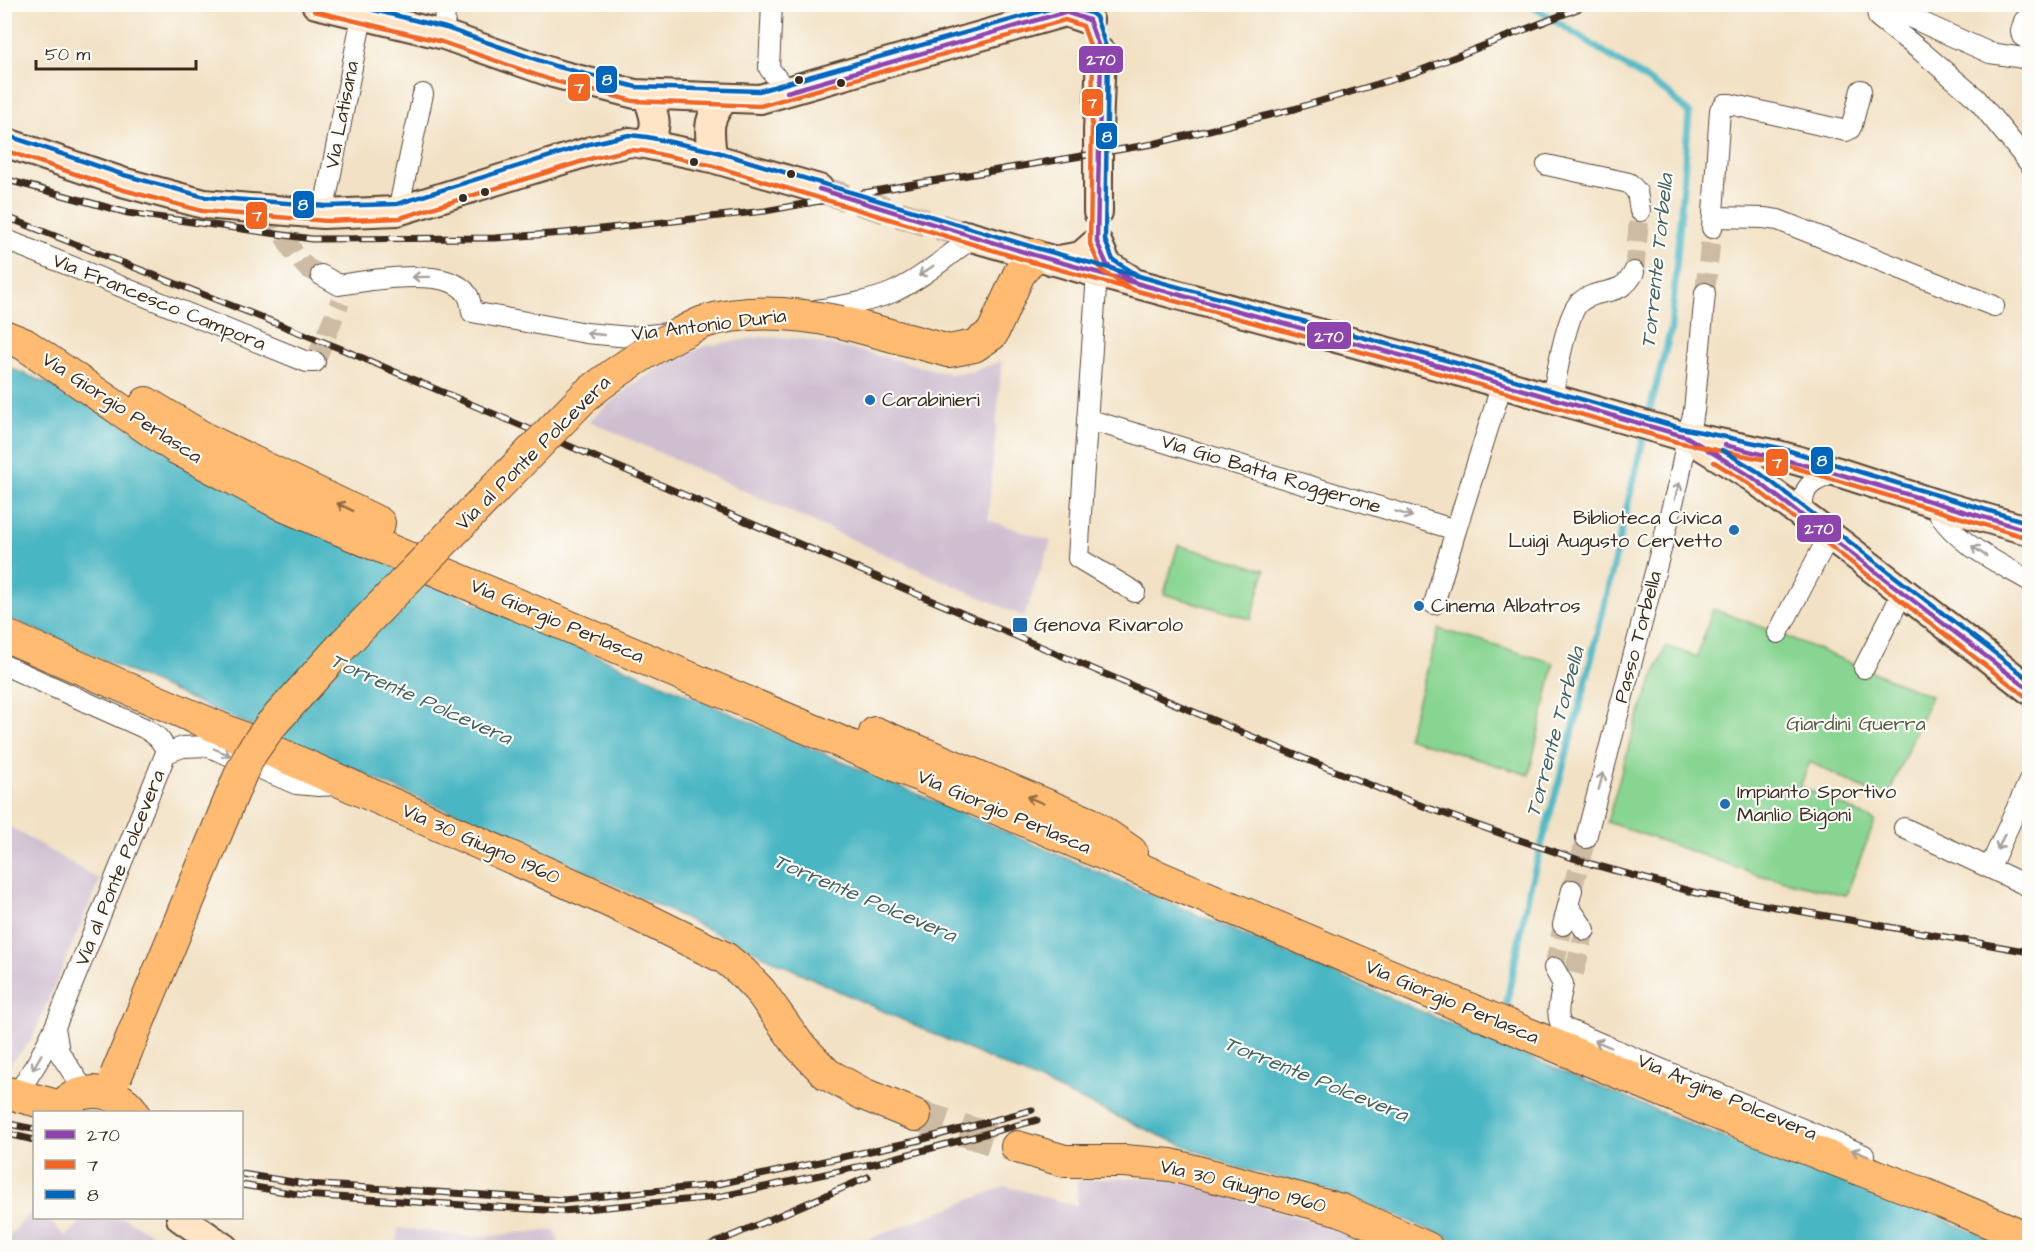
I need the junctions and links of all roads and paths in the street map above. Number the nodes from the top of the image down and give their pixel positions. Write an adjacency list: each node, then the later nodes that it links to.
1 (316, 4): 4 (main road)
2 (445, 4): 8 (street)
3 (772, 4): 13 (street)
4 (362, 16): 8 (main road); 26 (street, Via Latisana)
5 (1008, 16): 7 (main road); 13 (main road)
6 (2030, 19): 9 (street)
7 (1089, 20)
8 (444, 35): 15 (main road)
9 (2030, 41)
10 (1101, 53): 25 (main road)
11 (2030, 59): 20 (street)
12 (1862, 90): 35 (street)
13 (787, 92): 16 (main road)
14 (423, 94): 23 (street)
15 (641, 95): 16 (main road); 18 (main road)
16 (724, 99): 19 (main road)
17 (4, 142): 26 (main road)
18 (638, 143): 19 (main road); 23 (main road)
19 (712, 158): 22 (main road)
20 (2030, 164)
21 (1547, 165): 24 (street)
22 (819, 189)
23 (398, 210): 26 (main road)
24 (1640, 211)
25 (1098, 212)
26 (323, 214)
27 (969, 236): 29 (main road); 32 (street, Via Antonio Duria, one-way to 32)
28 (4, 239): 37 (street, Via Francesco Campora)
29 (1043, 258): 31 (main road); 33 (main road); 50 (main road, Via al Ponte Polcevera, bridge)
30 (1634, 272): 39 (street)
31 (1097, 273): 33 (main road); 40 (street)
32 (321, 275)
33 (1136, 283): 38 (main road)
34 (1705, 293): 41 (street, Passo Torbella)
35 (1994, 306)
36 (14, 340): 50 (main road, one-way to 36); 67 (main road, Via Giorgio Perlasca)
37 (315, 362)
38 (1503, 384): 39 (main road); 47 (street)
39 (1552, 399): 41 (main road)
40 (1087, 419): 47 (street, Via Gio Batta Roggerone, one-way to 47); 52 (street)
41 (1683, 436): 42 (main road); 44 (main road); 64 (street, Passo Torbella, one-way to 41)
42 (1778, 455): 43 (main road); 44 (street)
43 (1838, 472): 45 (main road); 46 (street)
44 (1752, 477): 46 (main road)
45 (1933, 503): 48 (main road); 51 (street, one-way to 45)
46 (1804, 518): 49 (main road)
47 (1456, 530): 54 (street)
48 (2030, 531)
49 (1829, 536): 53 (main road); 55 (street)
50 (435, 550): 67 (main road, one-way to 50); 73 (main road, Via al Ponte Polcevera, bridge)
51 (2030, 580)
52 (1135, 592)
53 (1903, 592): 58 (street); 59 (main road)
54 (1434, 604)
55 (1778, 633)
56 (4, 635): 62 (main road, Via 30 Giugno 1960)
57 (4, 665): 60 (street)
58 (1864, 668)
59 (2030, 690)
60 (166, 753): 62 (street, Via al Ponte Polcevera, one-way to 62); 71 (street, Via al Ponte Polcevera)
61 (2030, 779): 65 (street, one-way to 65)
62 (346, 784): 75 (main road, Via 30 Giugno 1960)
63 (1904, 828): 65 (street)
64 (1586, 838)
65 (1990, 867): 66 (street)
66 (2030, 887)
67 (1181, 888): 77 (main road, Via Giorgio Perlasca)
68 (1563, 924): 69 (street)
69 (1585, 930)
70 (1564, 975): 77 (street, Via Argine Polcevera, one-way to 70)
71 (55, 1028): 72 (street, Via al Ponte Polcevera, one-way to 72); 73 (street)
72 (10, 1094): 73 (main road)
73 (86, 1096): 74 (main road)
74 (132, 1111)
75 (915, 1115)
76 (1017, 1147): 81 (main road, Via 30 Giugno 1960)
77 (1926, 1195): 79 (main road, Via Giorgio Perlasca)
78 (182, 1219): 80 (main road)
79 (2030, 1239)
80 (225, 1248)
81 (1428, 1248)

